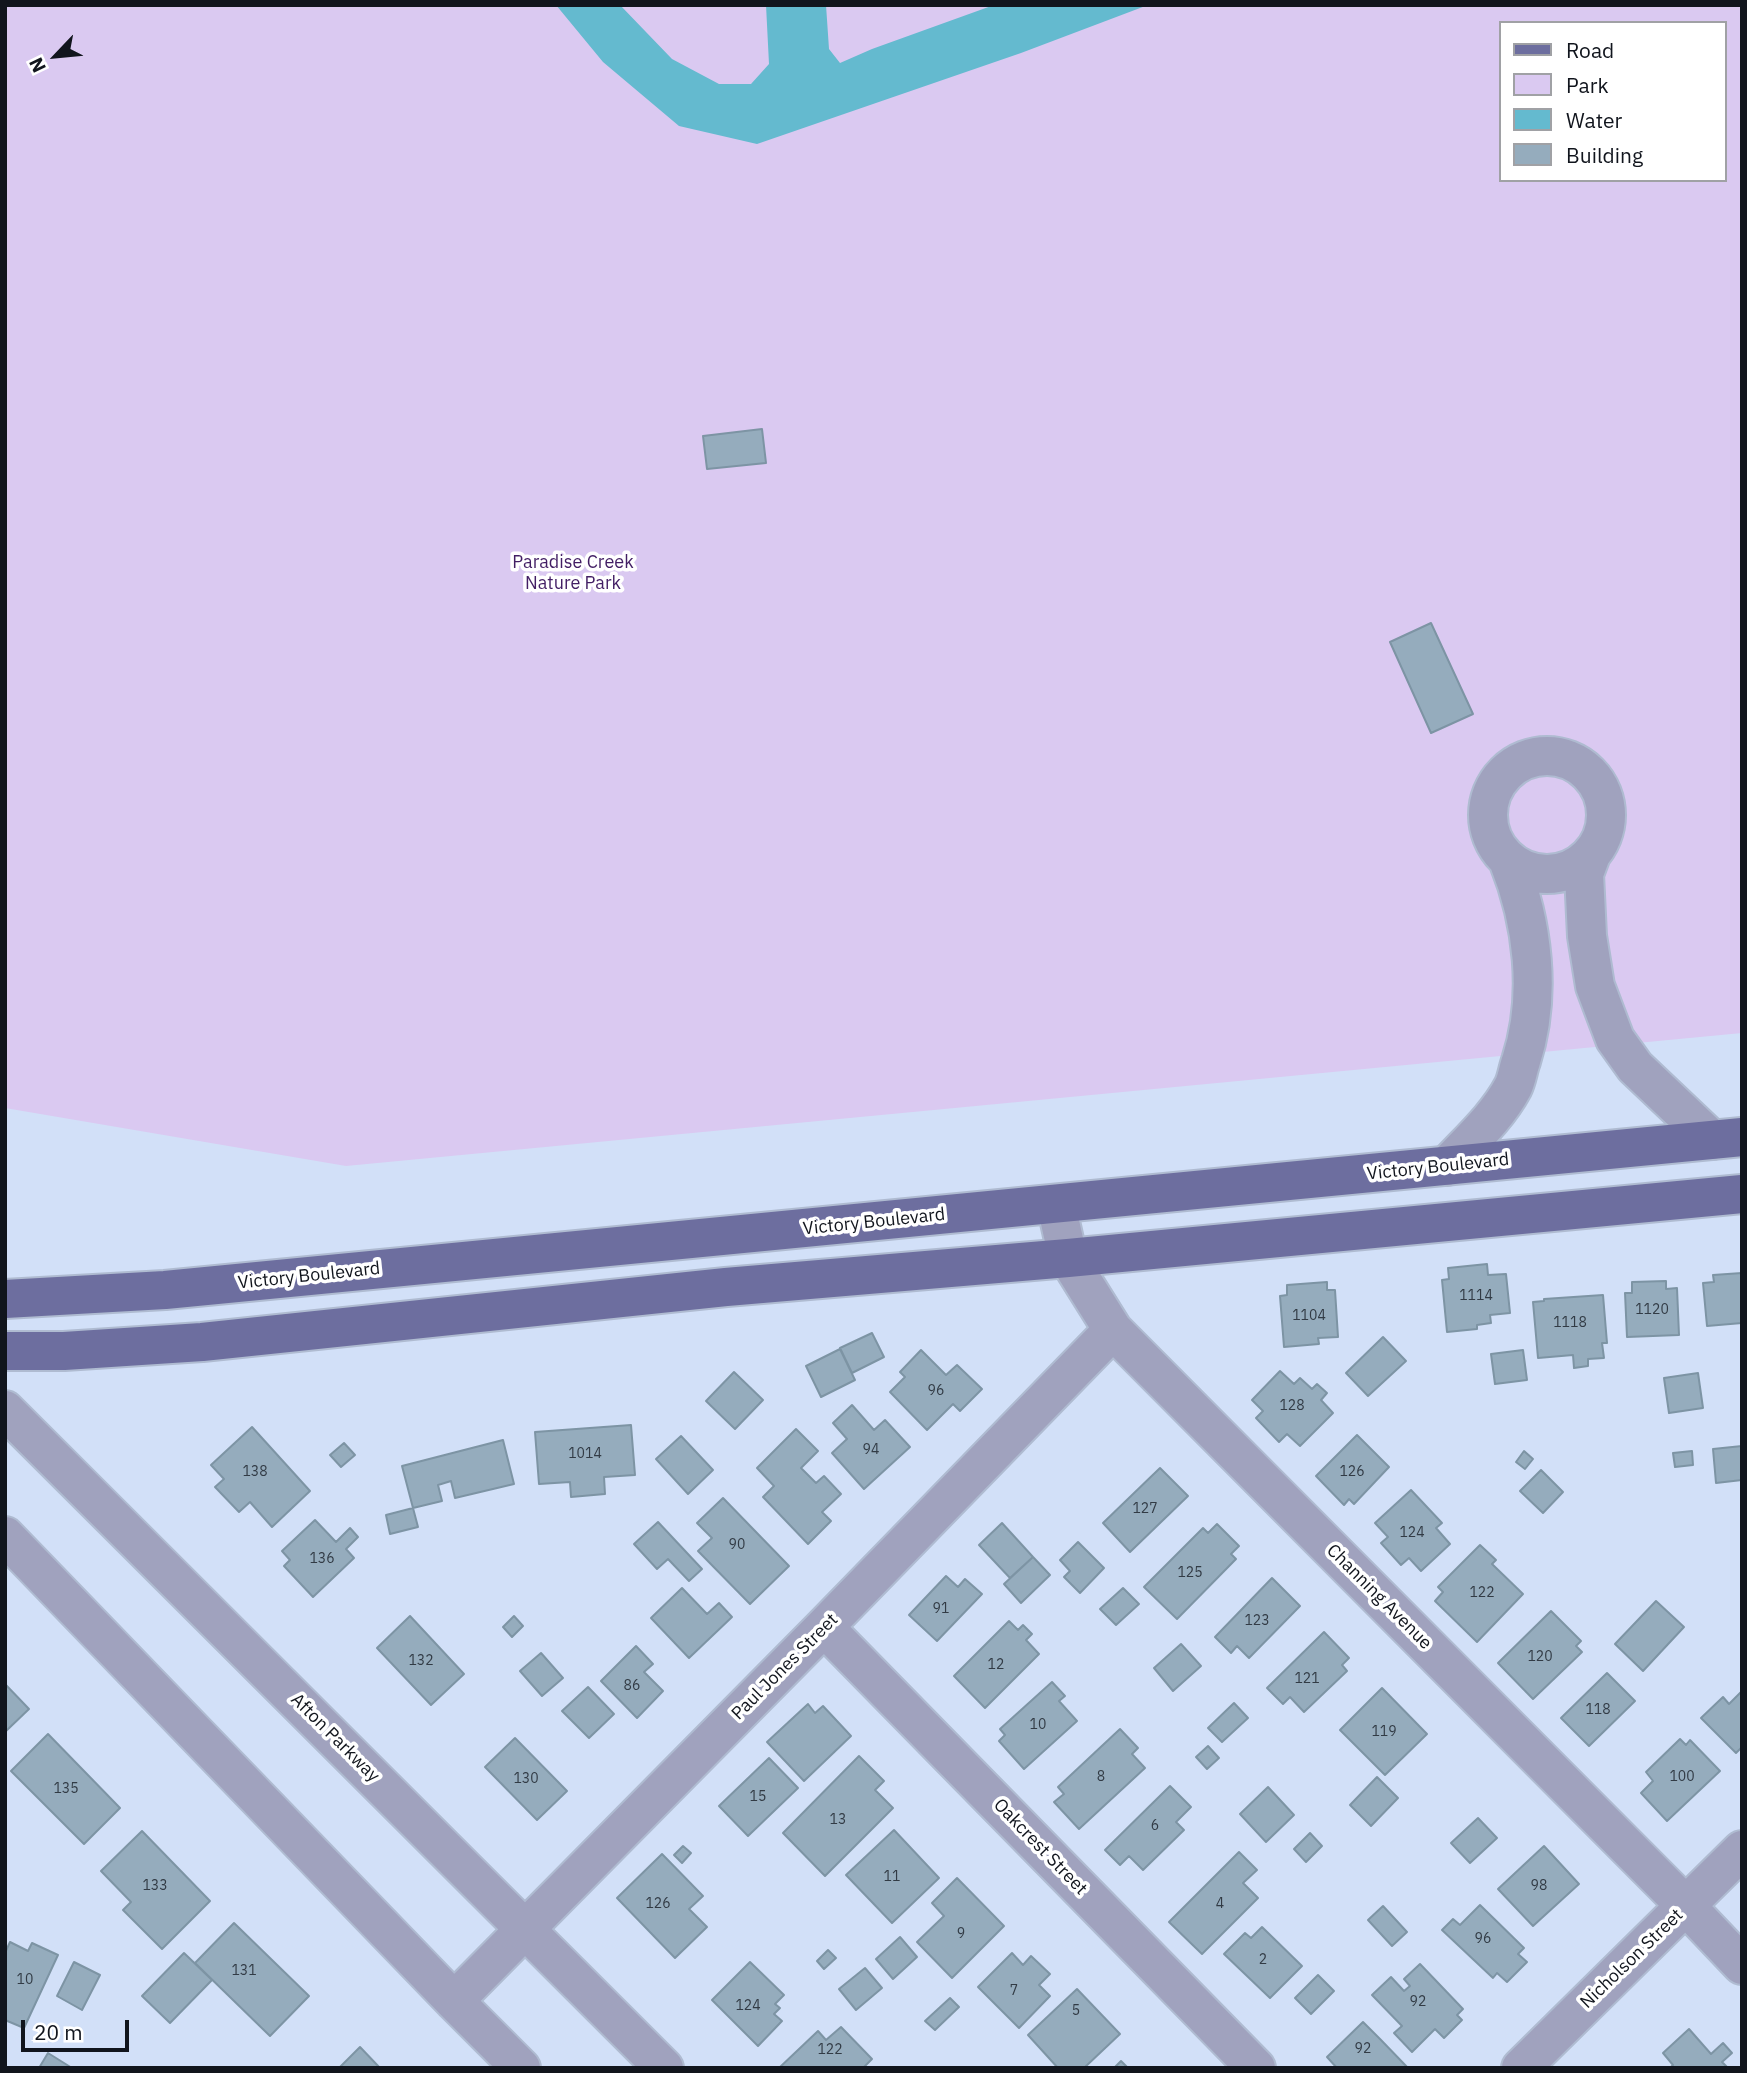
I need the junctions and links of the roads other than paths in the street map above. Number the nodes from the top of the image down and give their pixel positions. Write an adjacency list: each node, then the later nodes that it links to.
1 (1591, 855): 2 (street); 2 (street); 3 (street)
2 (1508, 860): 4 (street)
3 (1727, 1138): 4 (main road, Victory Boulevard)
4 (1447, 1166): 6 (main road, Victory Boulevard)
5 (1742, 1194): 7 (main road)
6 (1056, 1204): 7 (street, Channing Avenue); 8 (main road, Victory Boulevard)
7 (1068, 1258): 9 (street, Channing Avenue); 10 (main road)
8 (5, 1299)
9 (1113, 1330): 13 (street, Paul Jones Street); 15 (street, Channing Avenue)
10 (5, 1351)
11 (10, 1424): 16 (street, Afton Parkway)
12 (5, 1536): 18 (street)
13 (824, 1627): 16 (street, Paul Jones Street); 21 (street, Oakcrest Street)
14 (1742, 1850): 15 (street, Nicholson Street)
15 (1686, 1906): 17 (street, Channing Avenue); 22 (street, Nicholson Street)
16 (526, 1929): 18 (street, Paul Jones Street); 20 (street, Afton Parkway)
17 (1742, 1965)
18 (454, 2001): 19 (street)
19 (521, 2068)
20 (664, 2068)
21 (1256, 2068)
22 (1521, 2068)

